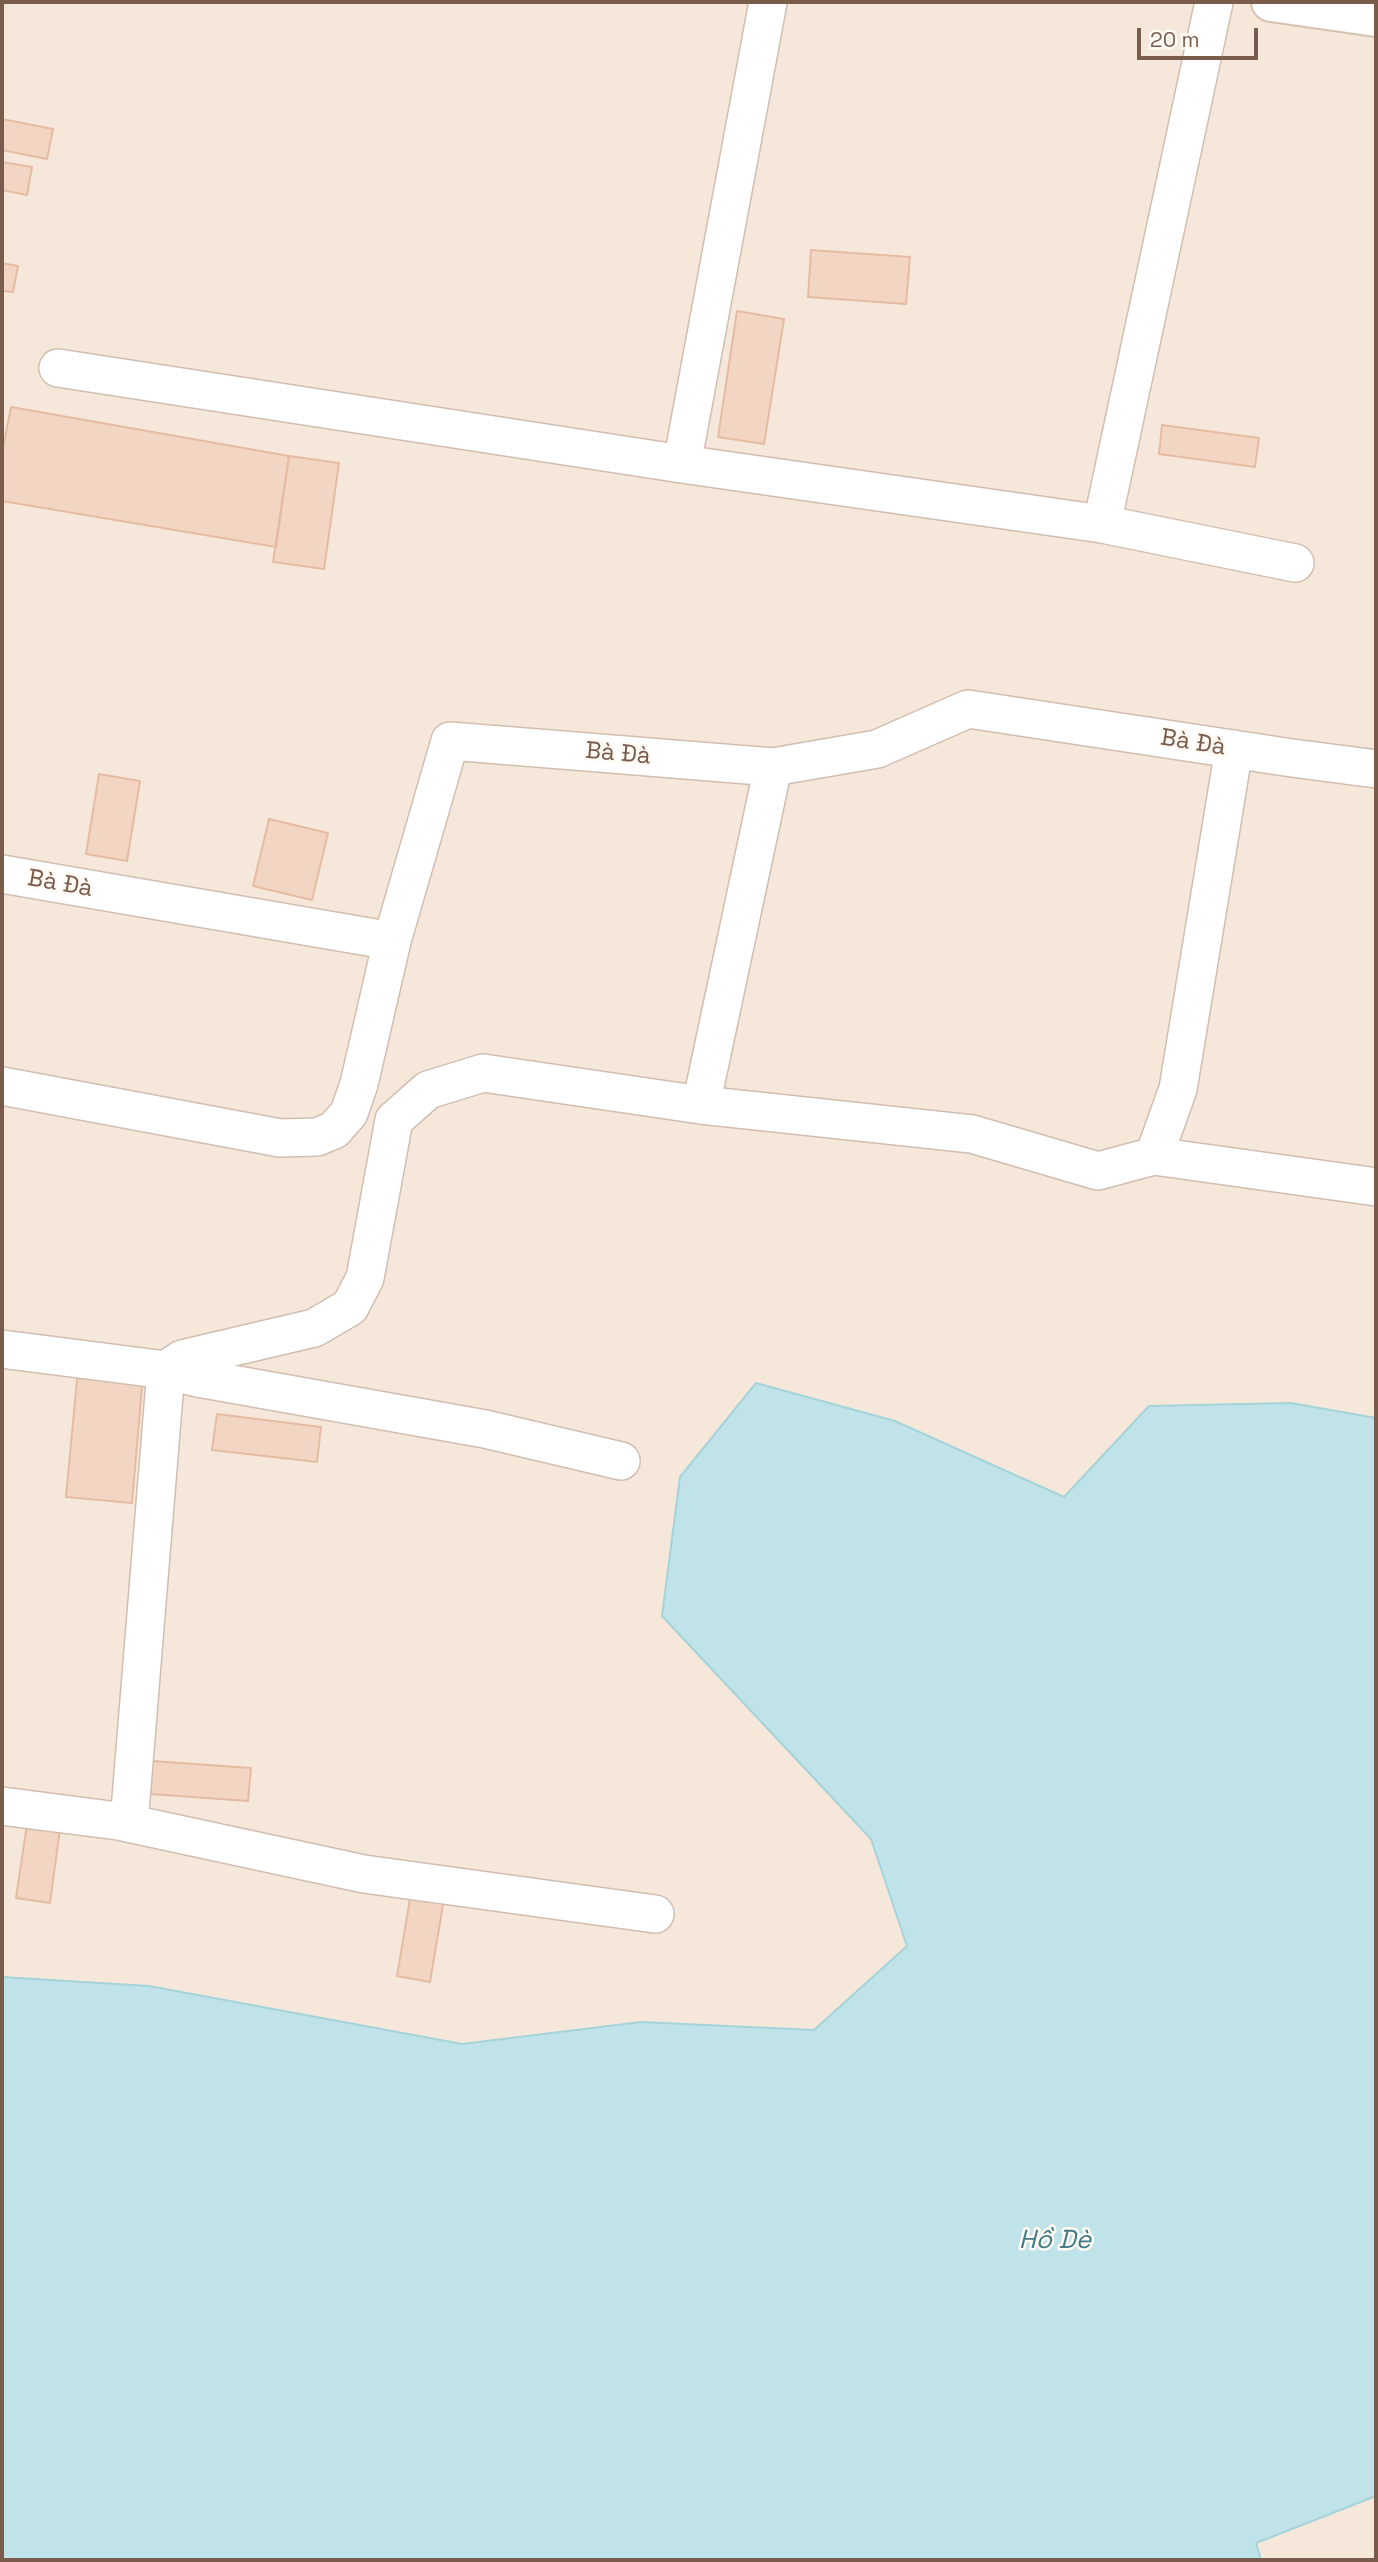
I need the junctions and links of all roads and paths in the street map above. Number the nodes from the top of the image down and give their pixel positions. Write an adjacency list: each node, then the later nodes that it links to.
1 (768, 2): 6 (street)
2 (1214, 2): 7 (street)
3 (1271, 2): 4 (main road)
4 (1376, 17)
5 (58, 368): 6 (street)
6 (682, 464): 7 (street)
7 (1102, 524): 8 (street)
8 (1295, 563)
9 (1234, 749): 10 (street, Bà Đà); 11 (street, Bà Đà); 18 (street)
10 (773, 767): 13 (street, Bà Đà); 16 (street)
11 (1376, 769)
12 (2, 874): 13 (street, Bà Đà)
13 (393, 941): 15 (street)
14 (2, 1086): 15 (street)
15 (355, 1096): 17 (street)
16 (701, 1105): 17 (street); 18 (street)
17 (394, 1120): 21 (street)
18 (1154, 1156): 19 (street)
19 (1376, 1187)
20 (2, 1349): 21 (street)
21 (166, 1370): 22 (street); 24 (street)
22 (621, 1461)
23 (2, 1806): 24 (street)
24 (129, 1823): 25 (street)
25 (655, 1914)

